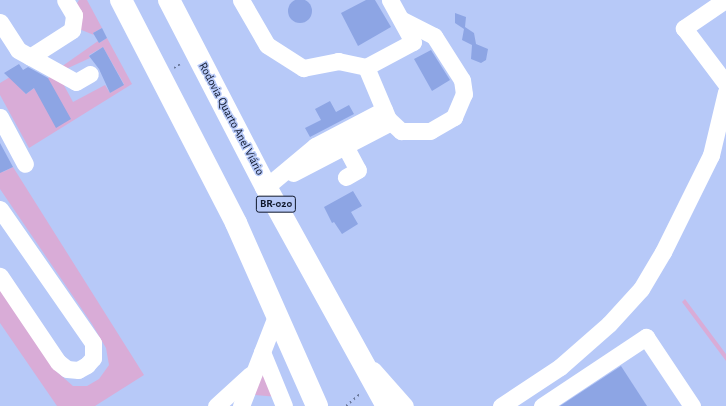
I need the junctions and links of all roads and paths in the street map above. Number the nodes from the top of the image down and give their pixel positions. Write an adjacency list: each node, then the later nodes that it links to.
1 (121, 0): 13 (highway)
2 (169, 0): 9 (highway, Rodovia Quarto Anel Viário / BR-020)
3 (241, 0): 11 (street)
4 (390, 0): 7 (street)
5 (725, 0): 14 (street)
6 (68, 1): 10 (street)
7 (400, 19): 11 (street); 16 (street)
8 (0, 22): 10 (street)
9 (198, 55): 13 (path); 21 (highway, Rodovia Quarto Anel Viário / BR-020)
10 (30, 57): 12 (street)
11 (366, 67): 16 (street)
12 (90, 74)
13 (160, 75): 24 (highway)
14 (726, 84)
15 (726, 92): 34 (street)
16 (387, 116): 18 (street); 21 (street)
17 (0, 117): 19 (street)
18 (345, 146): 20 (street); 21 (street)
19 (25, 164)
20 (346, 177)
21 (266, 187): 26 (highway, Rodovia Quarto Anel Viário / BR-020)
22 (0, 209): 23 (street)
23 (0, 276)
24 (276, 316): 25 (street); 31 (highway)
25 (262, 352): 27 (street); 30 (street)
26 (358, 353): 32 (highway, Rodovia Quarto Anel Viário / BR-020); 33 (street)
27 (255, 369): 28 (street); 29 (street)
28 (216, 406)
29 (241, 406)
30 (284, 406)
31 (317, 406)
32 (387, 406)
33 (405, 406)
34 (501, 406)
35 (542, 406): 36 (street)
36 (692, 406)

